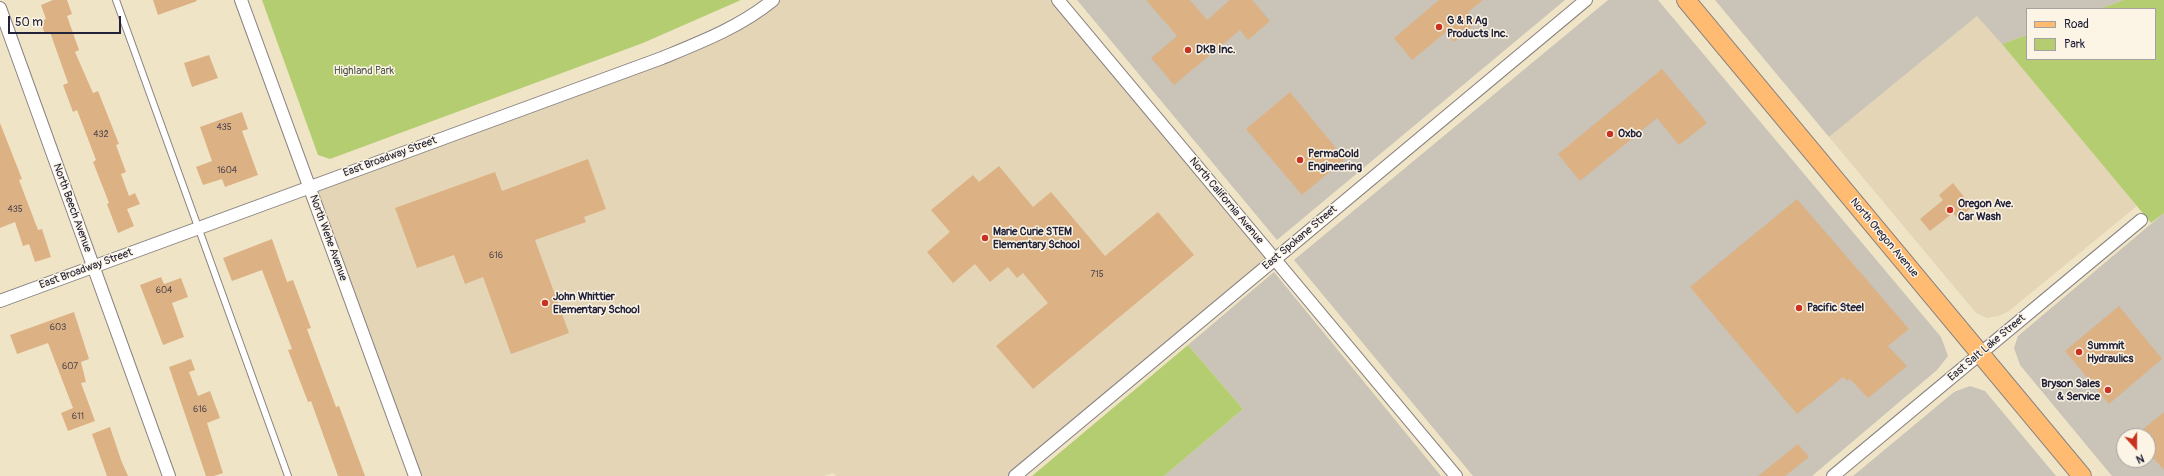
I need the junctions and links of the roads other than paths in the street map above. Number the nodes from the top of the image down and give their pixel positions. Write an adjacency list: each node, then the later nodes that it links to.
1 (116, 0): 10 (lane)
2 (241, 0): 8 (street, North Wehe Avenue)
3 (774, 0): 8 (street, East Broadway Street)
4 (1058, 0): 11 (street, North California Avenue)
5 (1586, 0): 11 (street, East Spokane Street)
6 (1686, 0): 14 (main road, North Oregon Avenue)
7 (0, 8): 12 (street, North Beech Avenue)
8 (309, 187): 10 (street, East Broadway Street); 17 (street, North Wehe Avenue)
9 (2140, 220): 14 (street, East Salt Lake Street)
10 (199, 228): 12 (street, East Broadway Street); 16 (lane)
11 (1275, 259): 18 (street, East Spokane Street); 19 (street, North California Avenue)
12 (93, 267): 13 (street, East Broadway Street); 15 (street, North Beech Avenue)
13 (0, 301)
14 (1980, 353): 20 (street, East Salt Lake Street); 21 (main road, North Oregon Avenue)
15 (169, 476)
16 (288, 476)
17 (415, 476)
18 (1015, 476)
19 (1456, 476)
20 (1833, 476)
21 (2082, 476)

